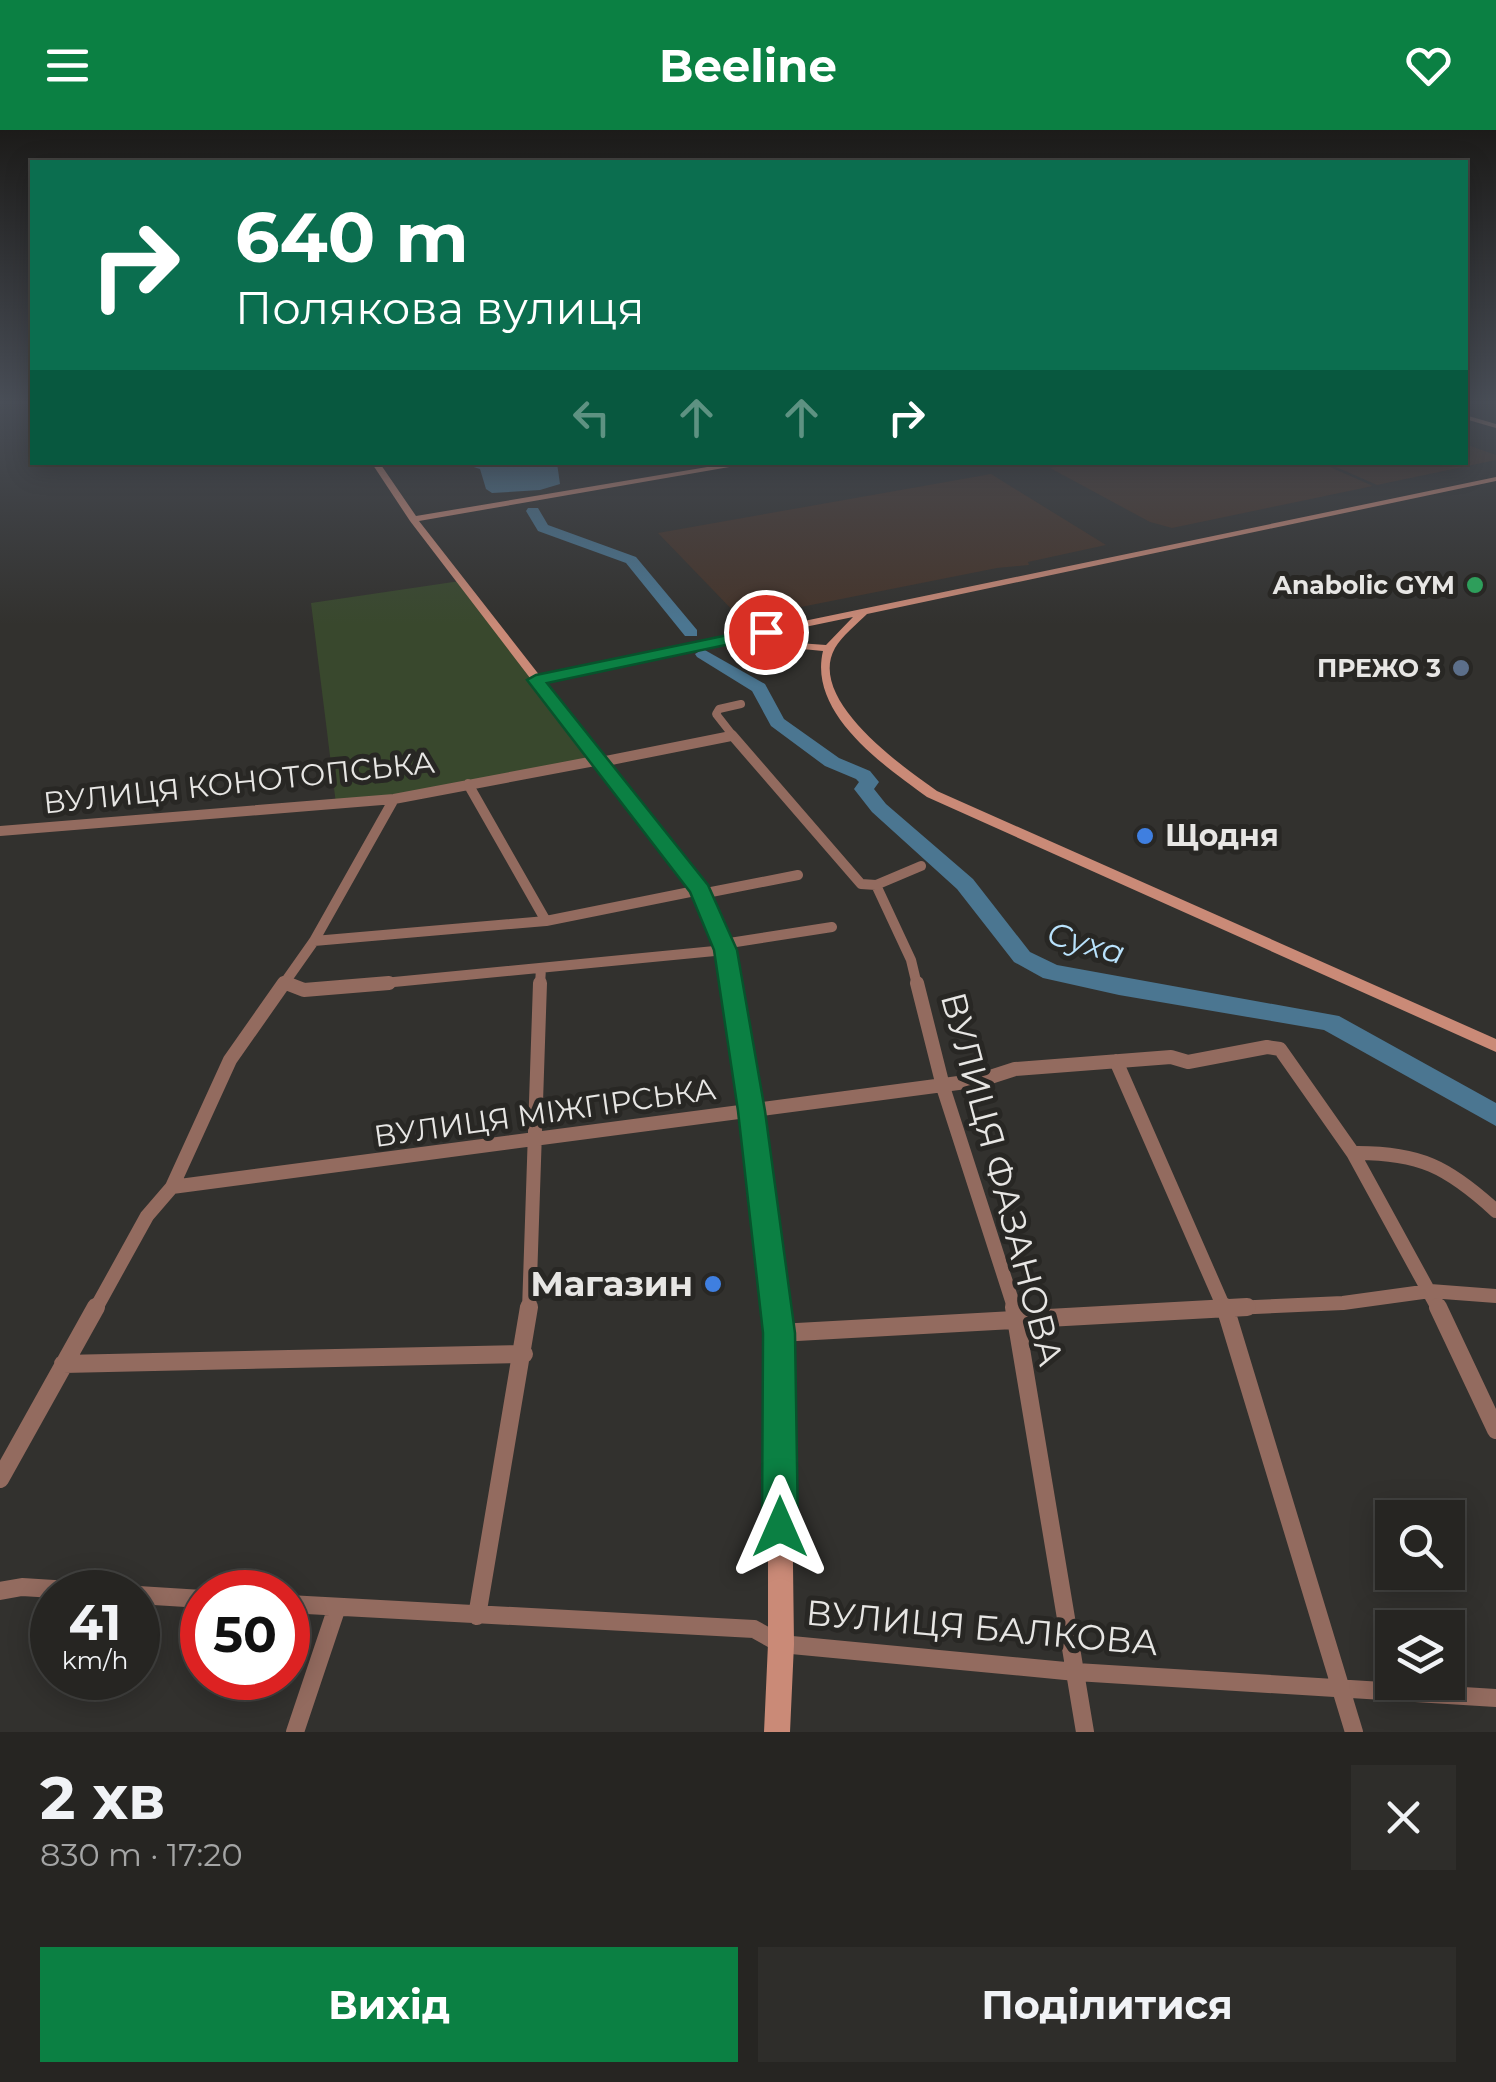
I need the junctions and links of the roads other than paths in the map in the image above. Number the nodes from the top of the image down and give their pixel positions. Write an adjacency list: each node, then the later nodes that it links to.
1 (384, 476): 4 (street)
2 (670, 476): 4 (street)
3 (1496, 479): 5 (street)
4 (413, 518): 8 (street)
5 (864, 612): 6 (street); 7 (street)
6 (766, 632): 7 (street); 8 (street)
7 (829, 648): 25 (street)
8 (536, 680): 11 (street)
9 (742, 704): 10 (street)
10 (731, 736): 11 (street, ВУЛИЦЯ КОНОТОПСЬКА); 17 (street, ВУЛИЦЯ ФАЗАНОВА)
11 (601, 761): 12 (street, ВУЛИЦЯ КОНОТОПСЬКА); 18 (street)
12 (468, 784): 13 (street, ВУЛИЦЯ КОНОТОПСЬКА); 19 (street)
13 (394, 799): 14 (street, ВУЛИЦЯ КОНОТОПСЬКА); 21 (street)
14 (0, 831)
15 (921, 866): 17 (street)
16 (798, 874): 18 (street)
17 (876, 885): 27 (street, ВУЛИЦЯ ФАЗАНОВА)
18 (701, 892): 19 (street); 22 (street)
19 (546, 921): 21 (street)
20 (832, 927): 22 (street)
21 (314, 941): 24 (street)
22 (724, 947): 23 (street); 28 (street)
23 (541, 968): 24 (street); 29 (street)
24 (286, 983): 31 (street)
25 (1496, 1046)
26 (1116, 1061): 27 (street, ВУЛИЦЯ МІЖГІРСЬКА); 30 (street, ВУЛИЦЯ МІЖГІРСЬКА); 35 (street)
27 (946, 1085): 28 (street, ВУЛИЦЯ МІЖГІРСЬКА); 36 (street, ВУЛИЦЯ ФАЗАНОВА)
28 (751, 1111): 29 (street, ВУЛИЦЯ МІЖГІРСЬКА); 37 (street)
29 (532, 1142): 31 (street, ВУЛИЦЯ МІЖГІРСЬКА); 38 (street)
30 (1352, 1153): 32 (street); 33 (street)
31 (172, 1187): 39 (street)
32 (1496, 1211)
33 (1430, 1291): 34 (street); 35 (street); 40 (street)
34 (1496, 1296)
35 (1224, 1308): 36 (street); 49 (street)
36 (1017, 1317): 37 (street); 48 (street, ВУЛИЦЯ ФАЗАНОВА)
37 (779, 1333): 47 (street)
38 (524, 1354): 39 (street); 46 (street)
39 (64, 1364): 41 (street)
40 (1496, 1430)
41 (0, 1479)
42 (30, 1588): 43 (street)
43 (0, 1591)
44 (310, 1605): 45 (street, ВУЛИЦЯ БАЛКОВА)
45 (337, 1607): 46 (street, ВУЛИЦЯ БАЛКОВА); 51 (street)
46 (477, 1616): 47 (street, ВУЛИЦЯ БАЛКОВА)
47 (780, 1644): 48 (street, ВУЛИЦЯ БАЛКОВА); 52 (street)
48 (1076, 1672): 49 (street, ВУЛИЦЯ БАЛКОВА); 53 (street, ВУЛИЦЯ ФАЗАНОВА)
49 (1339, 1686): 50 (street, ВУЛИЦЯ БАЛКОВА); 54 (street)
50 (1496, 1698)
51 (295, 1732)
52 (777, 1732)
53 (1085, 1732)
54 (1354, 1732)

